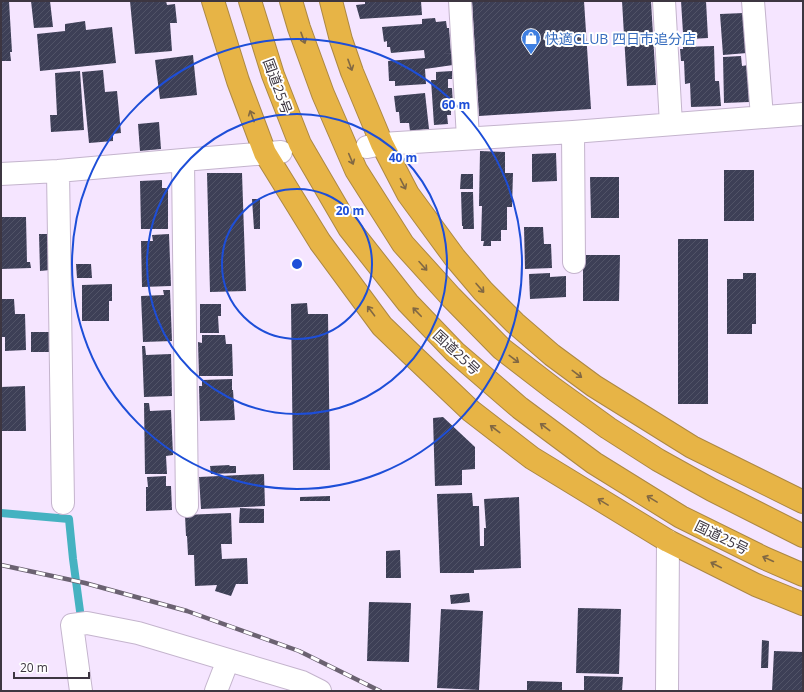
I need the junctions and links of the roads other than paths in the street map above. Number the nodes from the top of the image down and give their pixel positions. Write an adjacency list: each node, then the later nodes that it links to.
1 (213, 1): 14 (highway, one-way to 1)
2 (250, 1): 24 (highway, 国道25号, one-way to 2)
3 (291, 1): 22 (highway, one-way to 22)
4 (331, 1): 13 (highway, one-way to 13)
5 (460, 1): 12 (street)
6 (664, 1): 10 (street)
7 (753, 1): 9 (street)
8 (803, 114): 9 (street)
9 (762, 117): 10 (street)
10 (671, 124): 11 (street)
11 (573, 132): 12 (street); 18 (street)
12 (468, 138): 13 (street)
13 (374, 146): 19 (highway, one-way to 19)
14 (273, 153): 15 (street); 23 (highway, one-way to 14)
15 (183, 160): 16 (street); 21 (street)
16 (58, 171): 17 (street); 20 (street)
17 (1, 174)
18 (574, 262)
19 (803, 502)
20 (63, 503)
21 (187, 506)
22 (803, 536)
23 (668, 541): 25 (highway, one-way to 23); 30 (street)
24 (803, 575)
25 (803, 604)
26 (228, 660): 27 (street); 28 (street); 29 (street)
27 (81, 691)
28 (216, 691)
29 (320, 691)
30 (667, 691)

